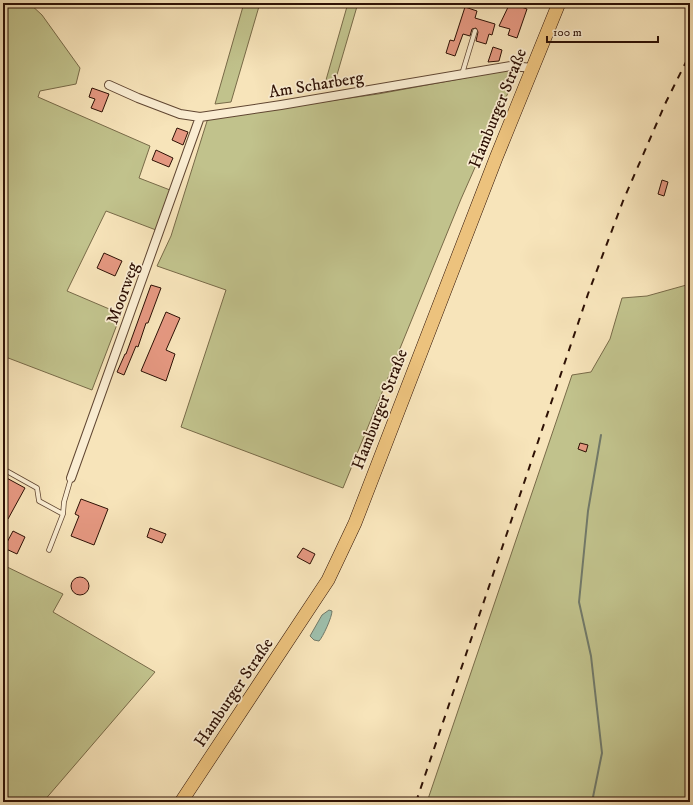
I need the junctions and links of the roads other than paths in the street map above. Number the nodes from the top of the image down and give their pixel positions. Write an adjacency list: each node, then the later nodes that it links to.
1 (559, 3): 3 (main road, Hamburger Straße)
2 (475, 30): 4 (lane)
3 (533, 68): 4 (street, Am Scharberg); 11 (main road, Hamburger Straße)
4 (462, 74): 6 (street, Am Scharberg)
5 (109, 85): 6 (street, Am Scharberg)
6 (200, 117): 8 (street, Moorweg)
7 (3, 469): 9 (lane)
8 (71, 478): 9 (lane)
9 (64, 514): 10 (lane)
10 (50, 550)
11 (181, 802)

